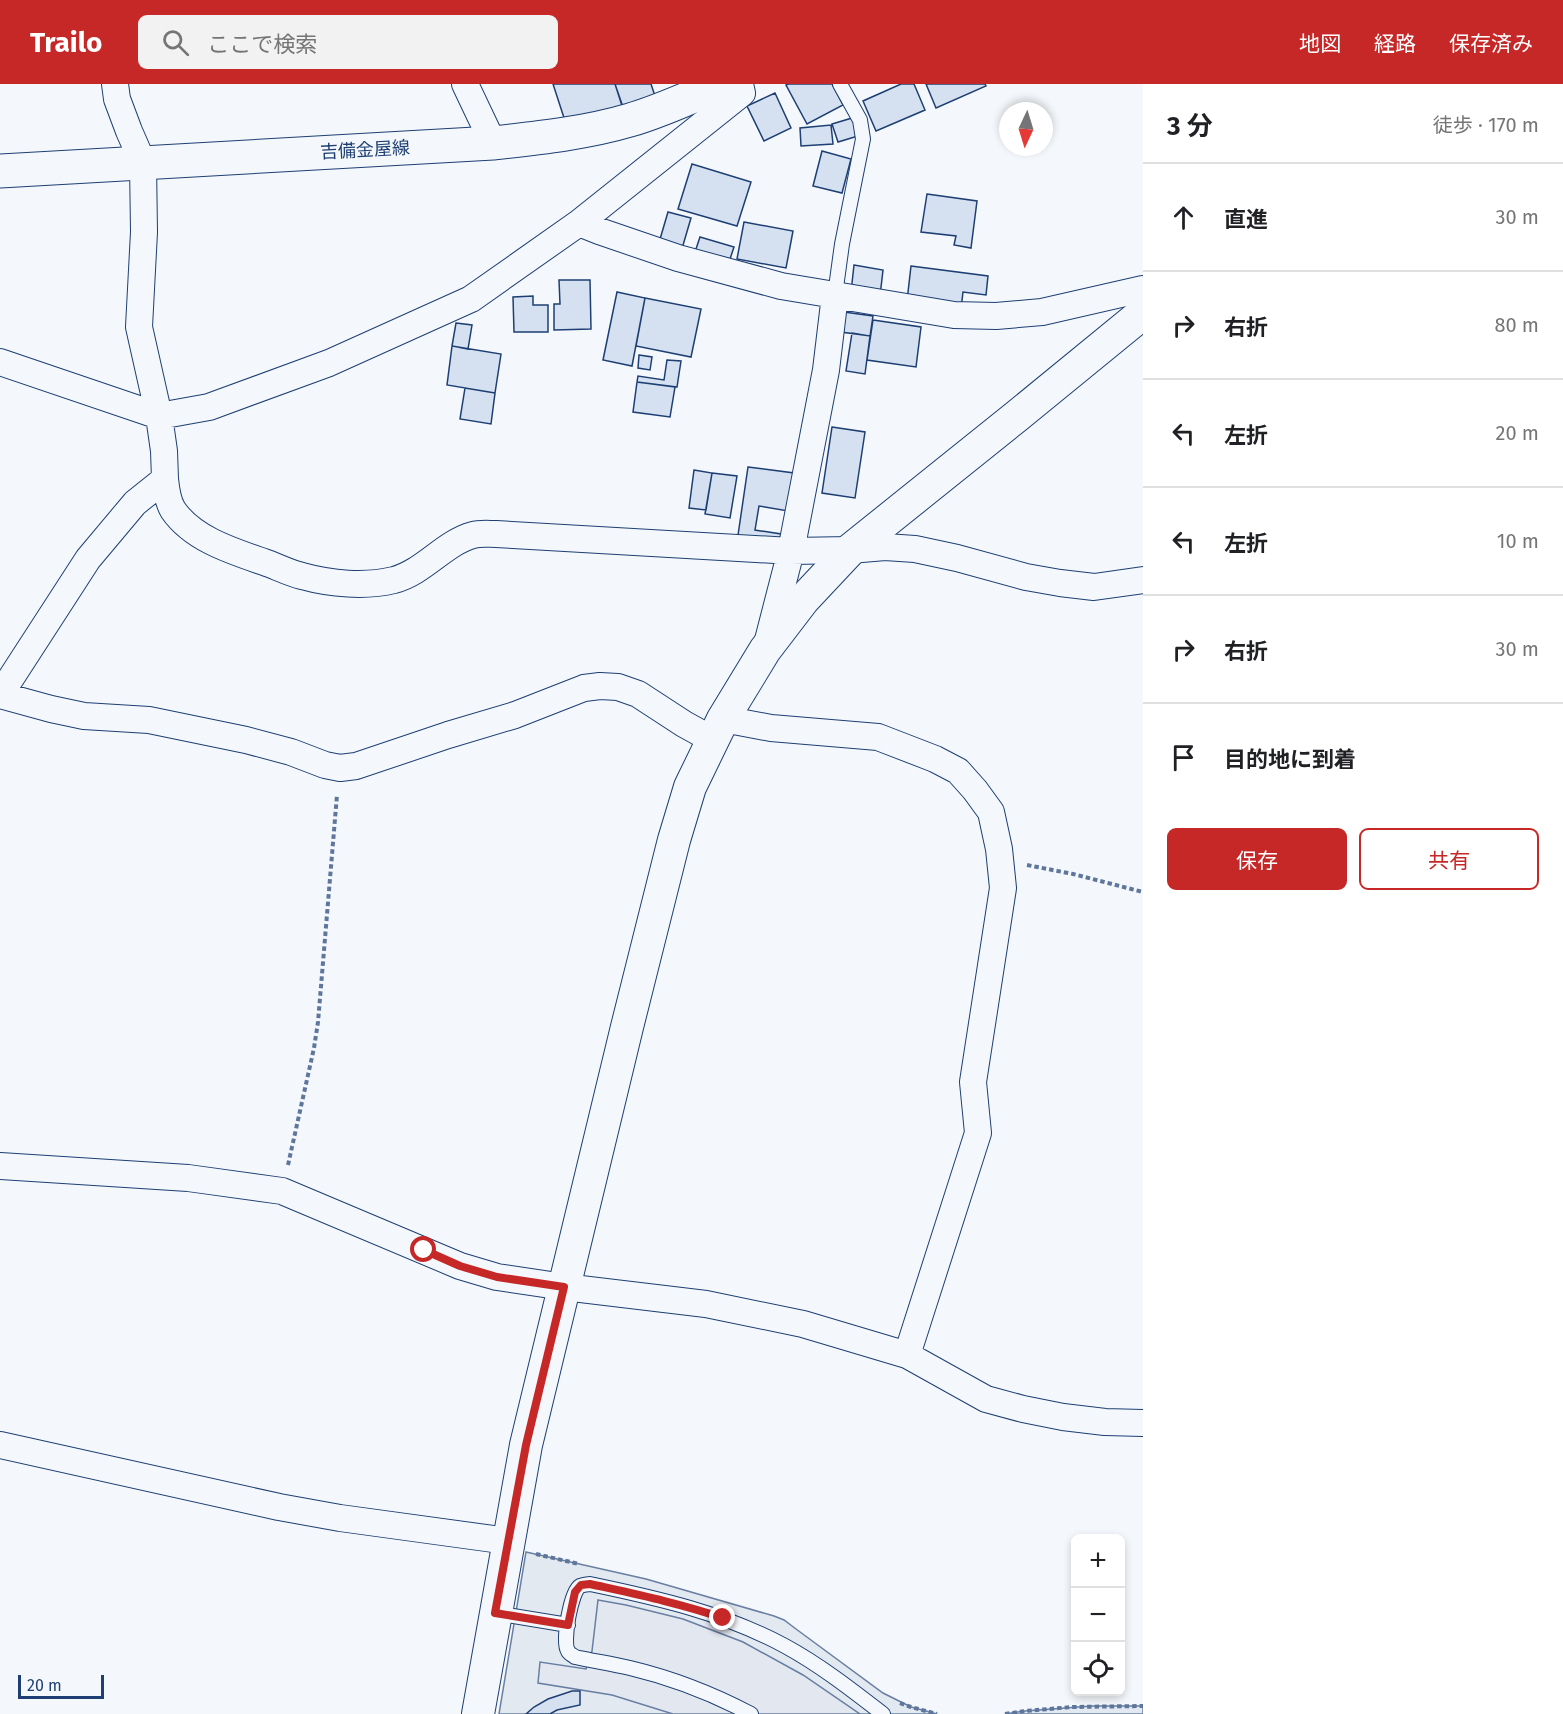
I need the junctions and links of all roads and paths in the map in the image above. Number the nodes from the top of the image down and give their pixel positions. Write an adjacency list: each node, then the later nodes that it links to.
1 (115, 84): 7 (street)
2 (465, 84): 6 (street)
3 (721, 84): 6 (main road, 吉備金屋線)
4 (740, 84): 9 (street)
5 (840, 84): 11 (lane)
6 (493, 142): 7 (main road, 吉備金屋線)
7 (143, 163): 8 (main road, 吉備金屋線); 14 (street)
8 (0, 171)
9 (579, 223): 11 (street); 14 (street)
10 (1143, 289): 11 (street)
11 (835, 295): 17 (street)
12 (1143, 313): 16 (street)
13 (0, 362): 14 (street)
14 (159, 416): 15 (street)
15 (165, 479): 17 (street); 21 (street)
16 (850, 550): 17 (street); 18 (street); 19 (street)
17 (790, 551): 19 (street)
18 (1143, 580)
19 (765, 650): 20 (street)
20 (718, 730): 21 (street); 22 (street); 26 (street)
21 (340, 768): 25 (path)
22 (1000, 858): 23 (path); 27 (street)
23 (1143, 892)
24 (0, 1166): 25 (street)
25 (282, 1191): 26 (street)
26 (564, 1287): 27 (street); 30 (street)
27 (908, 1355): 28 (street)
28 (1143, 1423)
29 (0, 1445): 30 (street)
30 (508, 1541): 31 (street)
31 (495, 1613): 32 (lane); 34 (street)
32 (568, 1625): 35 (lane); 36 (lane)
33 (1143, 1706): 37 (path)
34 (478, 1714)
35 (751, 1714)
36 (883, 1714)
37 (1005, 1714)

